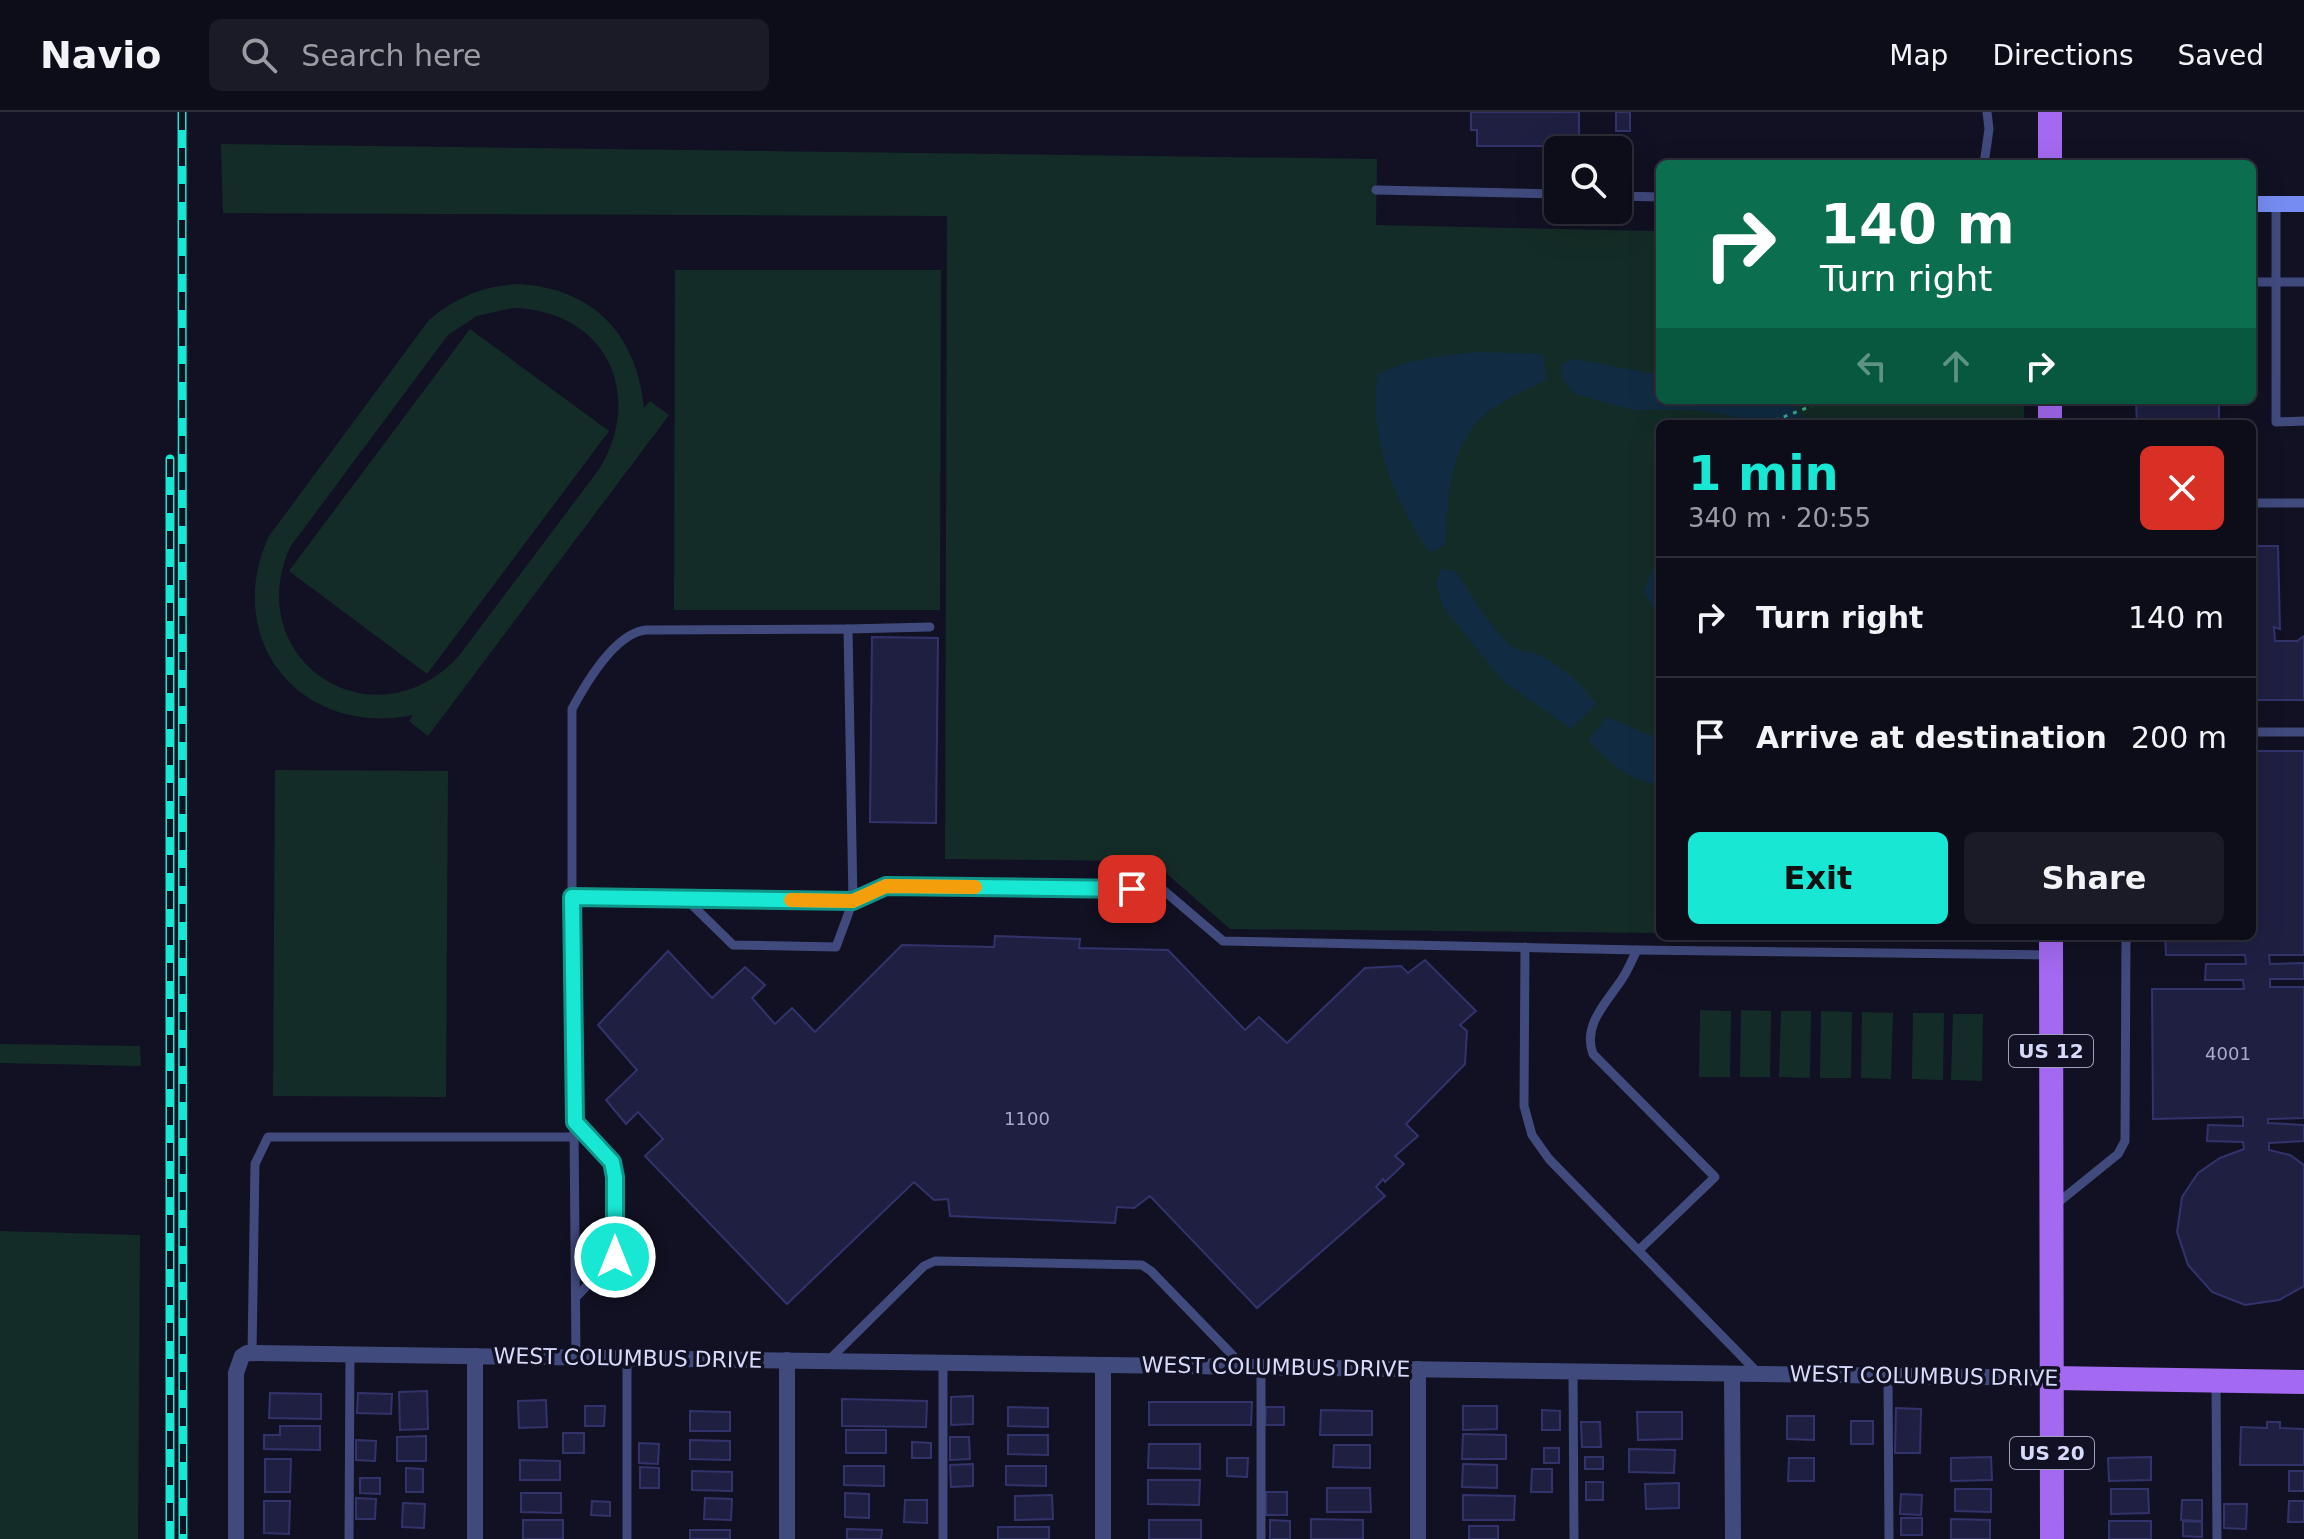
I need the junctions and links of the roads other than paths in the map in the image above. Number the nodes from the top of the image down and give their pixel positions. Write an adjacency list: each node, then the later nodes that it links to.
1 (1987, 112): 3 (lane)
2 (2050, 112): 4 (main road)
3 (1985, 160)
4 (2050, 160)
5 (1376, 190): 6 (lane)
6 (1544, 194)
7 (1632, 196): 8 (lane)
8 (1656, 197)
9 (2256, 204): 10 (street)
10 (2276, 204): 11 (street); 13 (lane)
11 (2304, 204)
12 (2256, 282): 13 (lane)
13 (2276, 282): 14 (lane); 15 (lane)
14 (2304, 282)
15 (2304, 421)
16 (2256, 503): 17 (lane)
17 (2304, 503)
18 (930, 627): 19 (lane)
19 (848, 629): 22 (lane); 24 (lane)
20 (2256, 732): 21 (lane)
21 (2304, 732)
22 (572, 897): 23 (lane); 29 (lane)
23 (685, 898): 24 (lane); 24 (lane)
24 (853, 901): 27 (lane)
25 (2126, 940): 31 (lane)
26 (2051, 946): 28 (lane); 31 (main road, US 12)
27 (1525, 947): 28 (lane); 32 (lane)
28 (1637, 950): 32 (lane)
29 (575, 1122): 30 (lane); 33 (lane)
30 (575, 1137): 33 (lane); 34 (lane)
31 (2051, 1208): 49 (main road, US 12)
32 (1639, 1250): 47 (lane)
33 (576, 1297): 37 (lane)
34 (250, 1353): 35 (street, WEST COLUMBUS DRIVE); 52 (street)
35 (350, 1355): 36 (street, WEST COLUMBUS DRIVE); 53 (lane)
36 (475, 1356): 37 (street, WEST COLUMBUS DRIVE); 54 (street)
37 (576, 1358): 38 (street, WEST COLUMBUS DRIVE)
38 (627, 1358): 39 (street, WEST COLUMBUS DRIVE); 55 (lane)
39 (787, 1360): 40 (street, WEST COLUMBUS DRIVE); 56 (street)
40 (828, 1361): 41 (street, WEST COLUMBUS DRIVE); 43 (lane)
41 (943, 1363): 42 (street, WEST COLUMBUS DRIVE); 57 (lane)
42 (1103, 1365): 43 (street, WEST COLUMBUS DRIVE); 58 (street)
43 (1253, 1367): 44 (street, WEST COLUMBUS DRIVE); 59 (lane)
44 (1418, 1369): 45 (street, WEST COLUMBUS DRIVE); 60 (street)
45 (1573, 1371): 46 (street, WEST COLUMBUS DRIVE); 61 (lane)
46 (1732, 1374): 47 (street, WEST COLUMBUS DRIVE); 62 (street)
47 (1759, 1374): 48 (street, WEST COLUMBUS DRIVE)
48 (1888, 1376): 49 (street, WEST COLUMBUS DRIVE); 63 (lane)
49 (2052, 1378): 50 (main road, WEST COLUMBUS DRIVE); 64 (main road, US 20)
50 (2216, 1380): 51 (main road, WEST COLUMBUS DRIVE); 65 (lane)
51 (2304, 1382)
52 (236, 1539)
53 (349, 1539)
54 (475, 1539)
55 (627, 1539)
56 (787, 1539)
57 (943, 1539)
58 (1103, 1539)
59 (1261, 1539)
60 (1418, 1539)
61 (1574, 1539)
62 (1733, 1539)
63 (1889, 1539)
64 (2052, 1539)
65 (2217, 1539)

